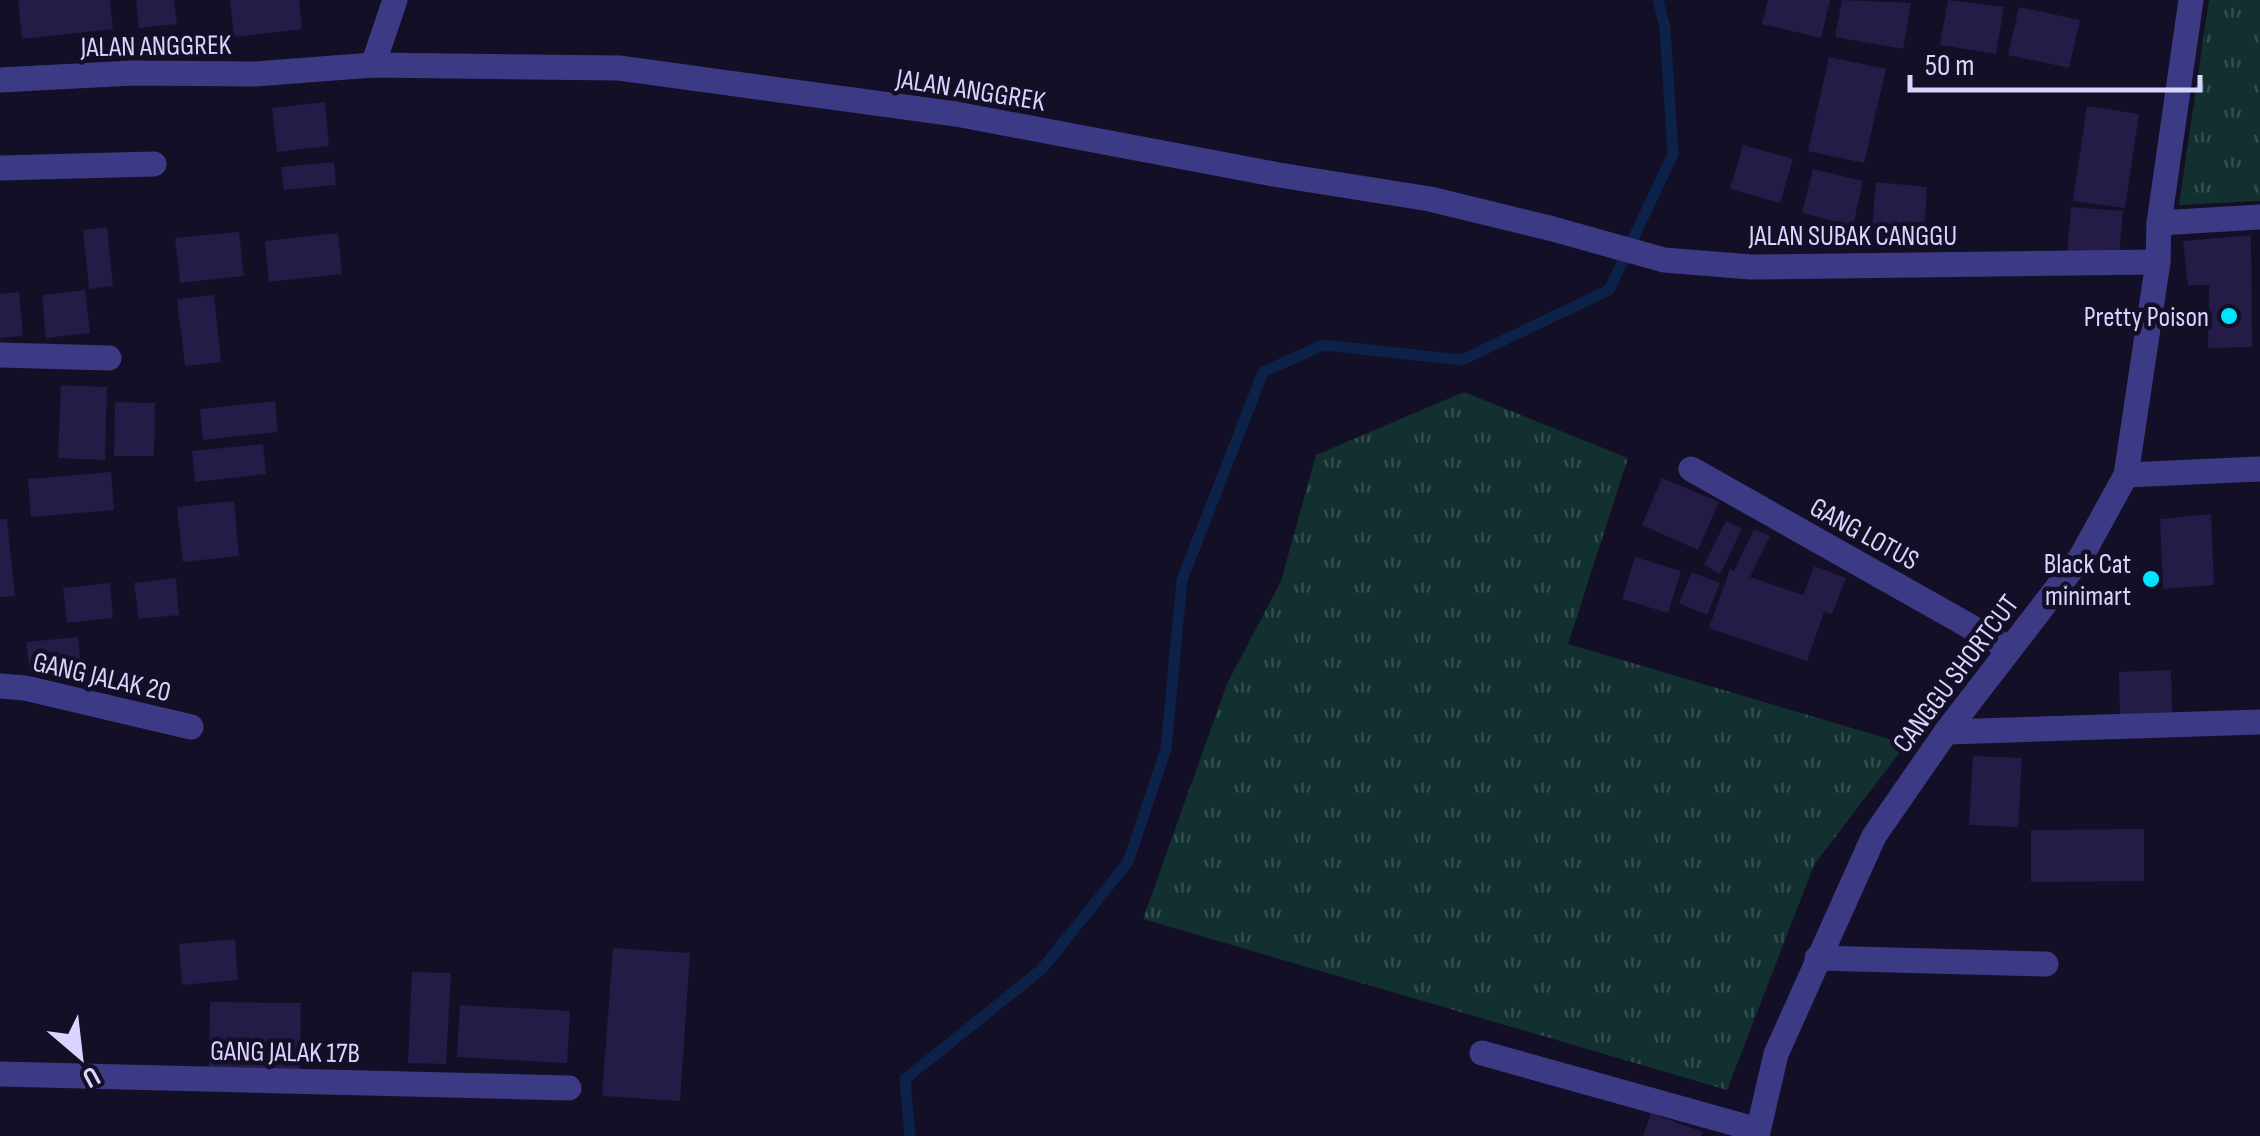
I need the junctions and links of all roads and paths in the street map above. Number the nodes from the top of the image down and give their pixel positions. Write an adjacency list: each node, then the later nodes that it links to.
1 (396, 0): 3 (street)
2 (2190, 0): 8 (street, CANGGU SHORTCUT)
3 (373, 65): 4 (street, JALAN ANGGREK); 9 (street, JALAN ANGGREK)
4 (0, 80)
5 (154, 164): 6 (street)
6 (0, 168)
7 (2260, 217): 8 (street)
8 (2159, 222): 10 (street, CANGGU SHORTCUT)
9 (1553, 228): 10 (street, JALAN SUBAK CANGGU)
10 (2158, 262): 15 (street, CANGGU SHORTCUT)
11 (0, 355): 12 (street)
12 (109, 358)
13 (1690, 468): 16 (street, GANG LOTUS)
14 (2260, 468): 15 (street)
15 (2126, 475): 16 (street, CANGGU SHORTCUT)
16 (2010, 649): 20 (street, CANGGU SHORTCUT)
17 (0, 686): 19 (street, GANG JALAK 20)
18 (2260, 722): 20 (street)
19 (191, 727)
20 (1946, 732): 21 (street, CANGGU SHORTCUT)
21 (1817, 958): 22 (street); 26 (street, CANGGU SHORTCUT)
22 (2046, 964)
23 (1482, 1053): 26 (street)
24 (0, 1074): 25 (street, GANG JALAK 17B)
25 (569, 1088)
26 (1757, 1133)

